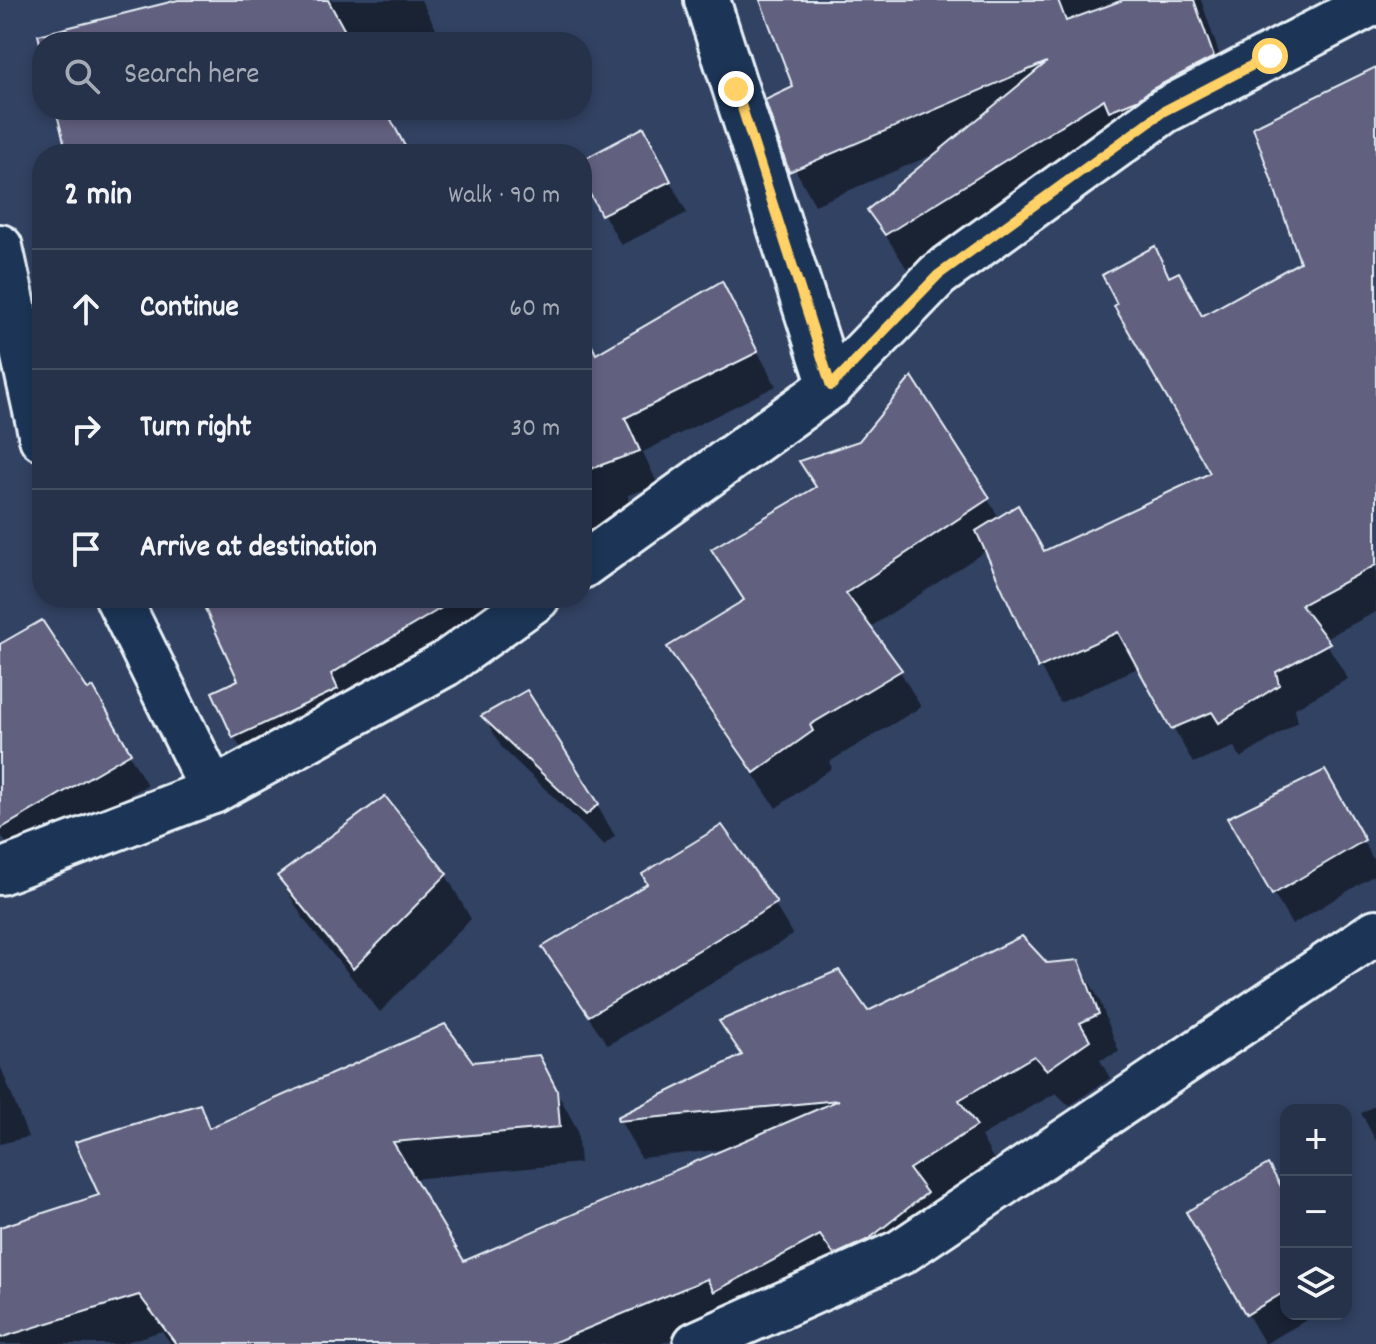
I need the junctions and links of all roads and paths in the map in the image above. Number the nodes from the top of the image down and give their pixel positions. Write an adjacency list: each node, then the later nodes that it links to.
1 (707, 0): 4 (street)
2 (1376, 1): 4 (street)
3 (0, 247): 5 (street)
4 (831, 386): 6 (street)
5 (32, 393)
6 (592, 559)
7 (123, 608): 9 (street)
8 (523, 608): 9 (street)
9 (213, 791): 10 (street)
10 (0, 872)
11 (1376, 932): 12 (street)
12 (696, 1344)

